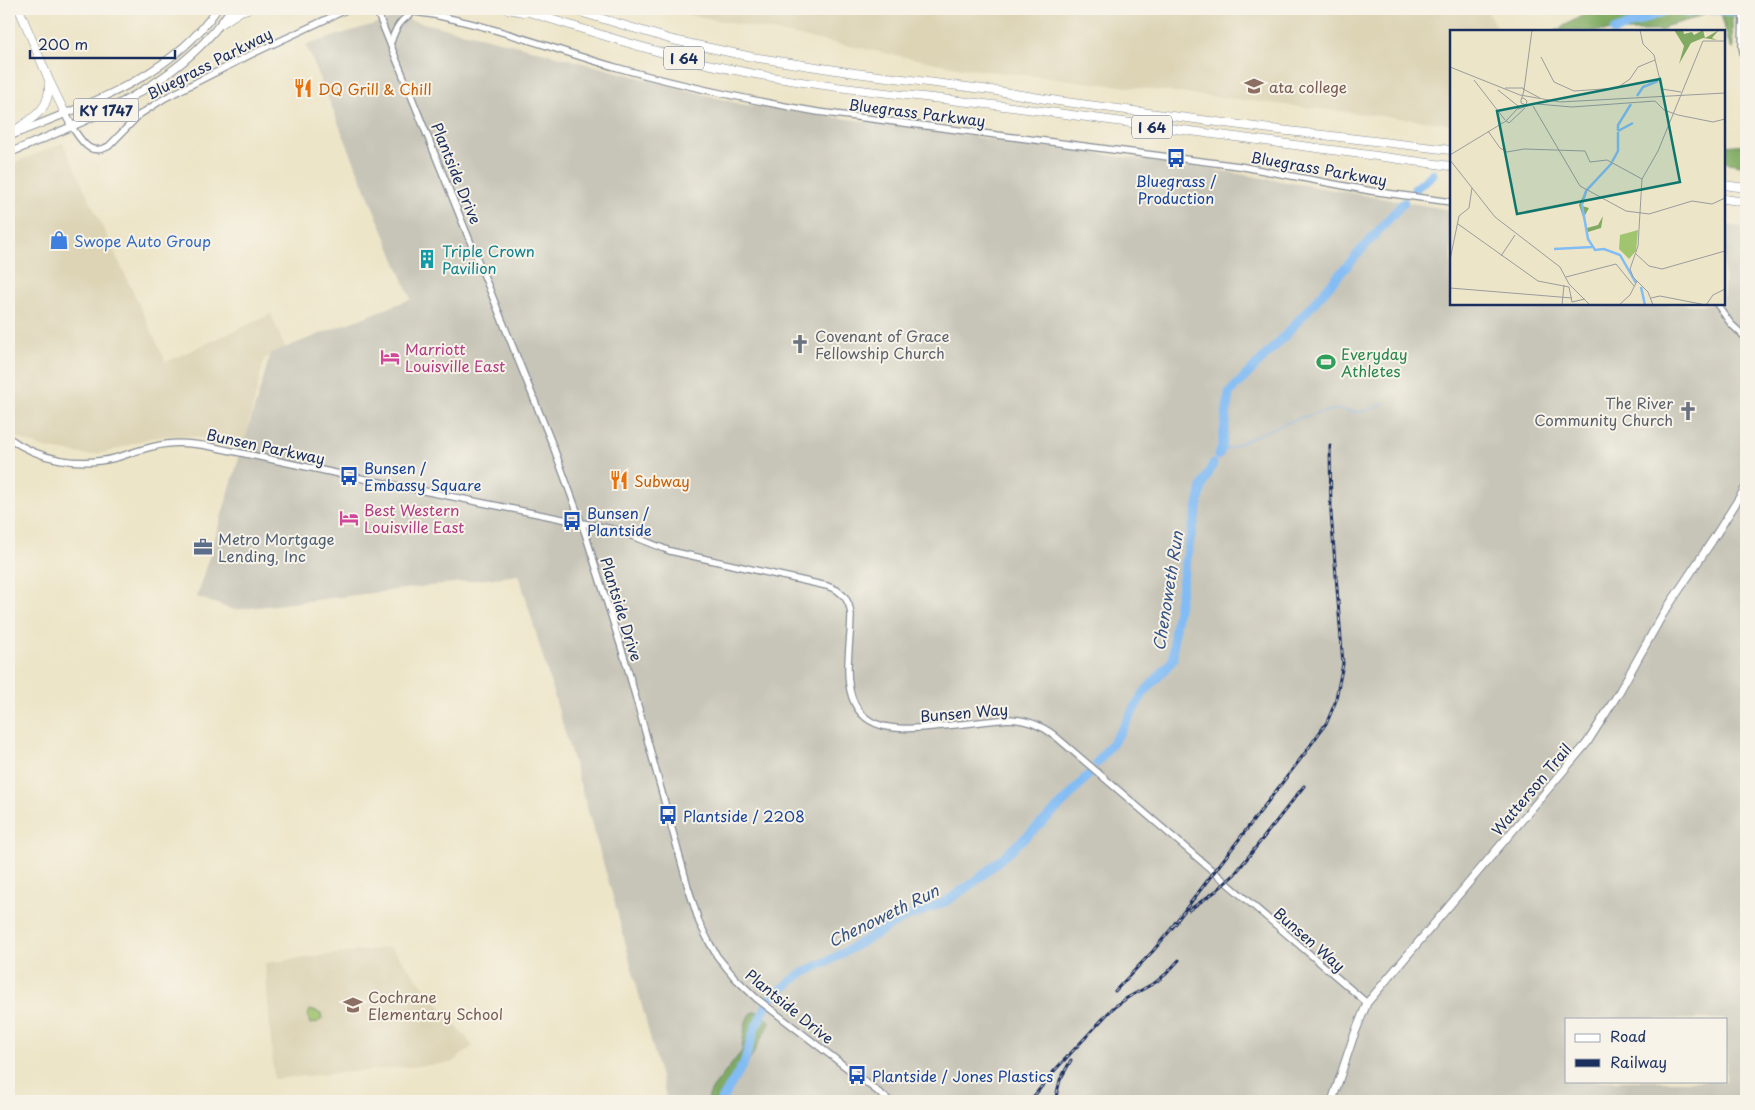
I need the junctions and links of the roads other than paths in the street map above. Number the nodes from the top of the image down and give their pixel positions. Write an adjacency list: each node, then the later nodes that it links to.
1 (19, 9): 19 (highway)
2 (217, 9): 20 (main road, KY 1747)
3 (231, 9): 16 (main road, KY 1747)
4 (248, 9): 16 (highway)
5 (348, 9): 21 (street, Bluegrass Parkway)
6 (376, 9): 17 (street, Plantside Drive)
7 (388, 9): 13 (street, Bluegrass Parkway)
8 (508, 9): 14 (highway)
9 (520, 9): 14 (highway, I 64)
10 (570, 9): 15 (highway, I 64)
11 (583, 9): 15 (highway)
12 (1743, 9): 18 (street)
13 (414, 12): 17 (street); 29 (street, Bluegrass Parkway)
14 (536, 14): 25 (highway, I 64)
15 (592, 15): 23 (highway, I 64)
16 (221, 24): 21 (main road, KY 1747)
17 (391, 42): 35 (street, Plantside Drive)
18 (1746, 67)
19 (49, 80): 20 (highway); 22 (highway)
20 (65, 113): 21 (main road); 22 (main road, KY 1747)
21 (72, 127): 24 (main road, KY 1747)
22 (9, 136)
23 (1450, 150)
24 (9, 153)
25 (1450, 166)
26 (1725, 185): 27 (highway)
27 (1746, 188)
28 (1725, 199): 30 (highway)
29 (1450, 202)
30 (1746, 202)
31 (1719, 305): 32 (street)
32 (1746, 338)
33 (9, 438): 35 (street, Bunsen Parkway)
34 (1746, 487): 36 (main road, Watterson Trail)
35 (581, 523): 36 (street, Bunsen Way); 37 (street, Plantside Drive)
36 (1367, 1003): 38 (main road, Watterson Trail)
37 (890, 1101)
38 (1332, 1101)

